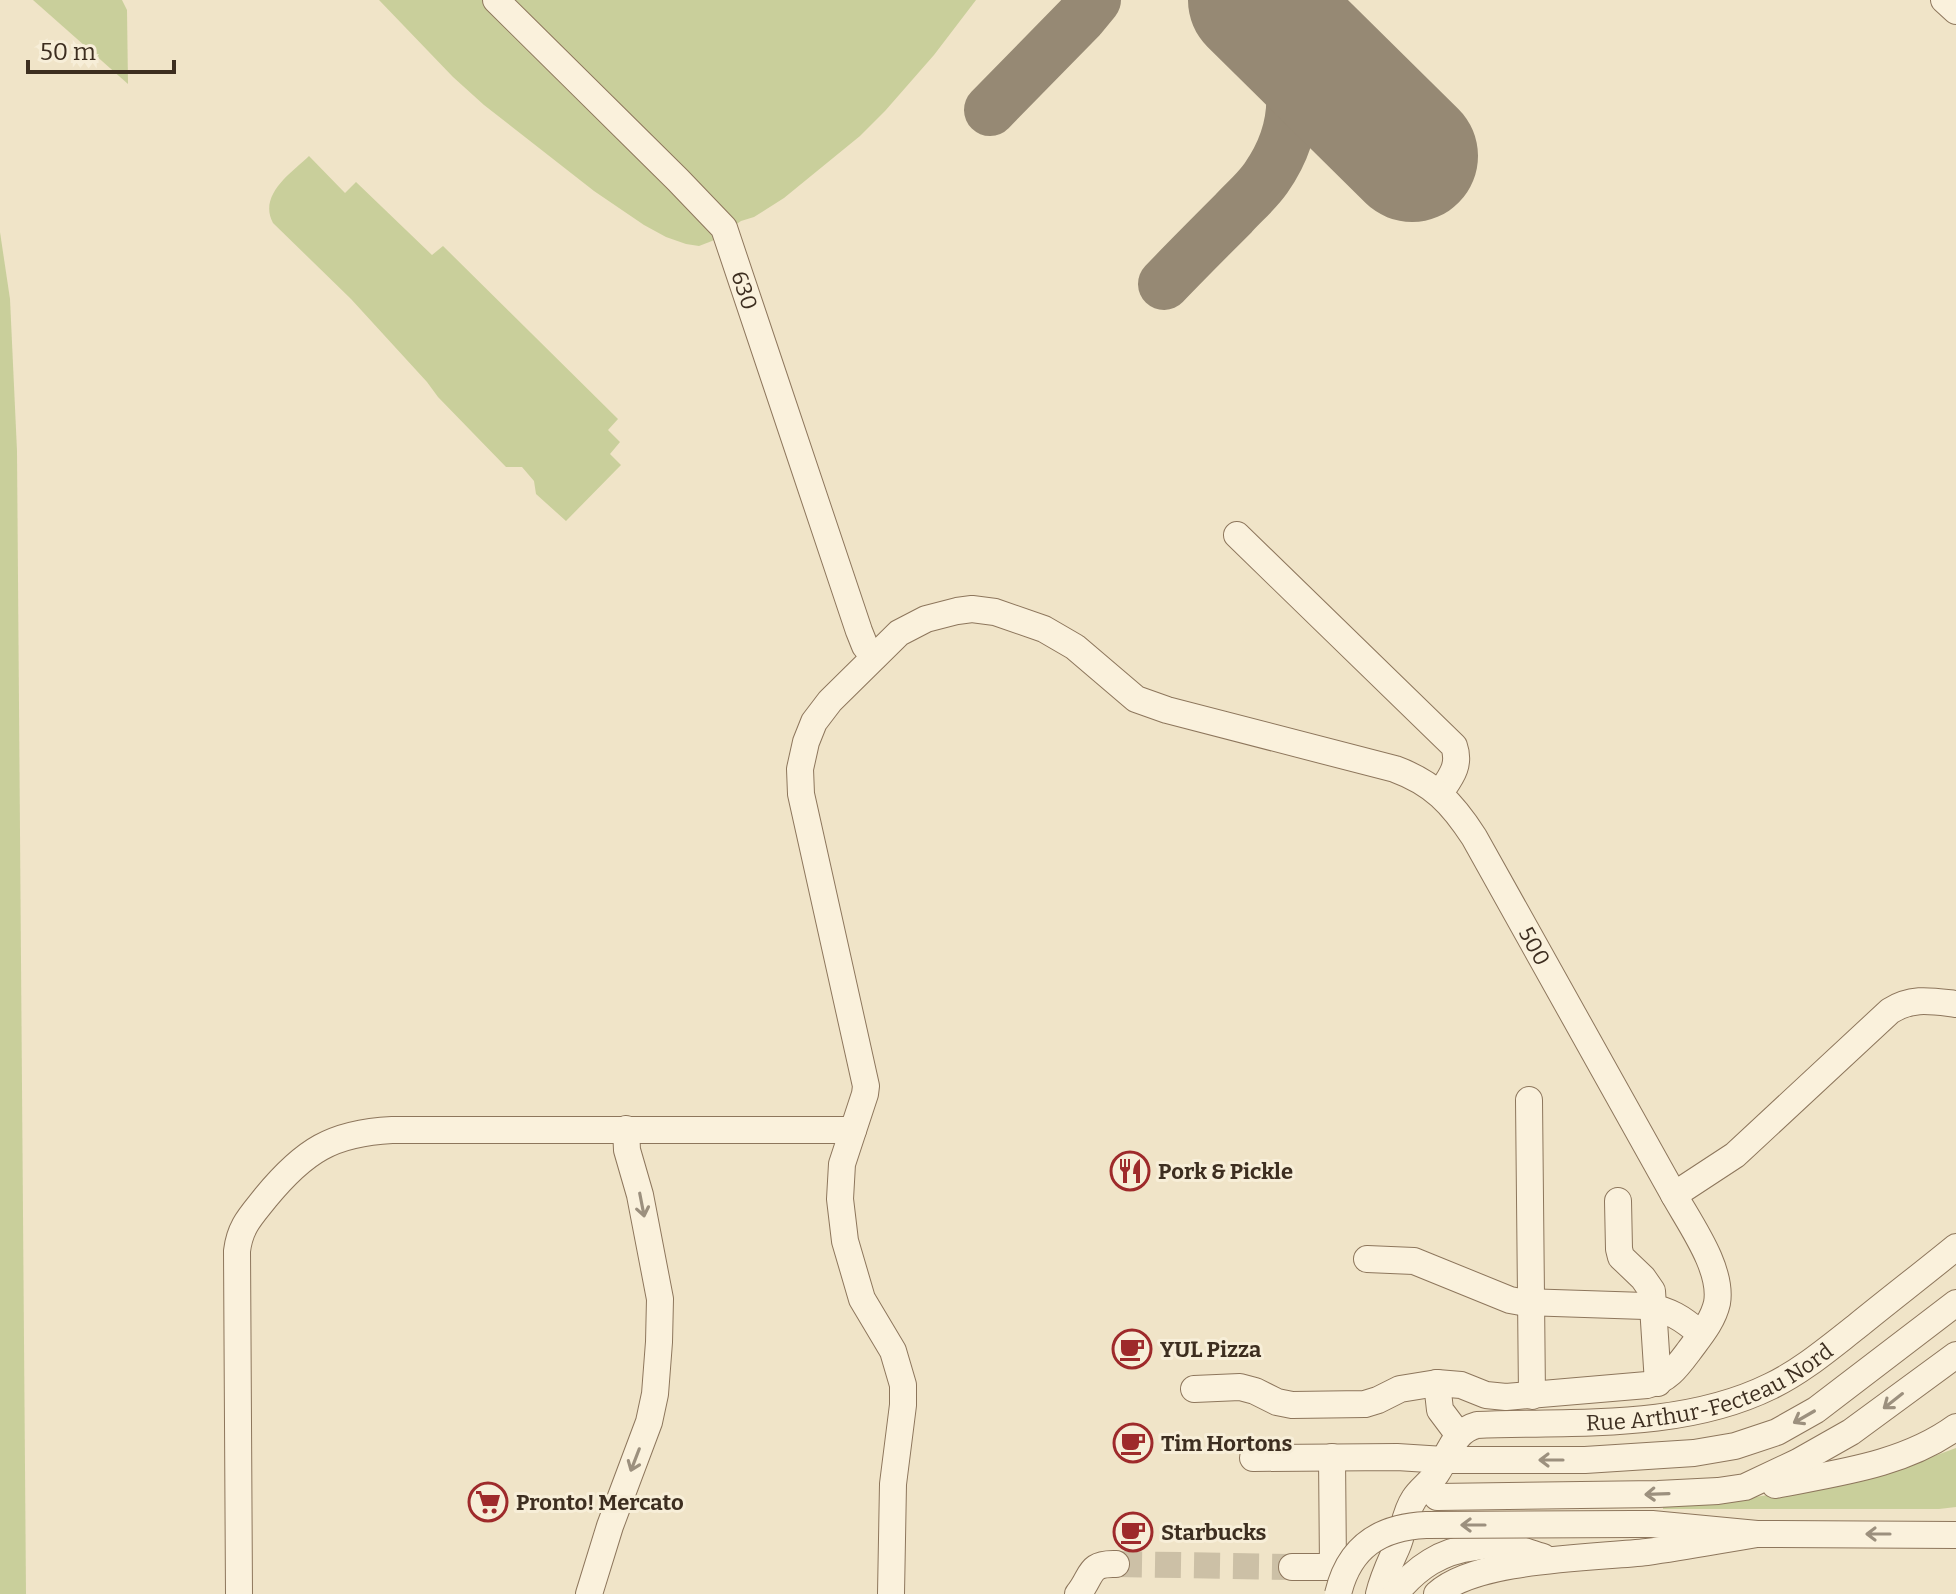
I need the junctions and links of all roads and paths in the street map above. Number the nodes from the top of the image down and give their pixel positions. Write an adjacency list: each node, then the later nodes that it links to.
1 (496, 0): 5 (street, 630)
2 (1944, 0): 3 (street)
3 (1956, 11)
4 (1237, 535): 6 (street)
5 (874, 657): 6 (street, 500); 10 (street, 500)
6 (1440, 793): 11 (street, 500)
7 (1956, 1004): 11 (street)
8 (1529, 1100): 16 (street)
9 (626, 1129): 10 (street); 38 (street); 39 (street, one-way to 39)
10 (853, 1130): 40 (street, 500)
11 (1674, 1195): 18 (street, 500)
12 (1618, 1201): 17 (street)
13 (1956, 1247): 25 (street, Rue Arthur-Fecteau Nord)
14 (1367, 1259): 16 (street)
15 (1956, 1303): 29 (street, one-way to 29)
16 (1531, 1304): 17 (street); 23 (street)
17 (1654, 1307): 18 (street); 21 (street)
18 (1701, 1334): 21 (street)
19 (1956, 1355): 30 (street, one-way to 30)
20 (1437, 1383): 22 (street); 23 (street); 25 (street)
21 (1658, 1383): 23 (street)
22 (1194, 1389)
23 (1532, 1396)
24 (1956, 1427): 30 (street)
25 (1458, 1434): 28 (street)
26 (1332, 1457): 27 (street); 28 (street); 37 (street)
27 (1253, 1458)
28 (1444, 1460): 29 (street); 34 (street)
29 (1492, 1461): 31 (street)
30 (1718, 1491): 31 (street, one-way to 31)
31 (1437, 1497): 34 (street)
32 (1757, 1534): 33 (street, one-way to 32); 35 (street); 42 (street, one-way to 42, bridge)
33 (1956, 1535)
34 (1398, 1544): 43 (street)
35 (1555, 1560): 44 (street); 45 (street)
36 (1116, 1564): 41 (street)
37 (1292, 1567)
38 (239, 1594)
39 (589, 1594)
40 (891, 1594)
41 (1078, 1594)
42 (1338, 1594)
43 (1379, 1594)
44 (1395, 1594)
45 (1437, 1594)

